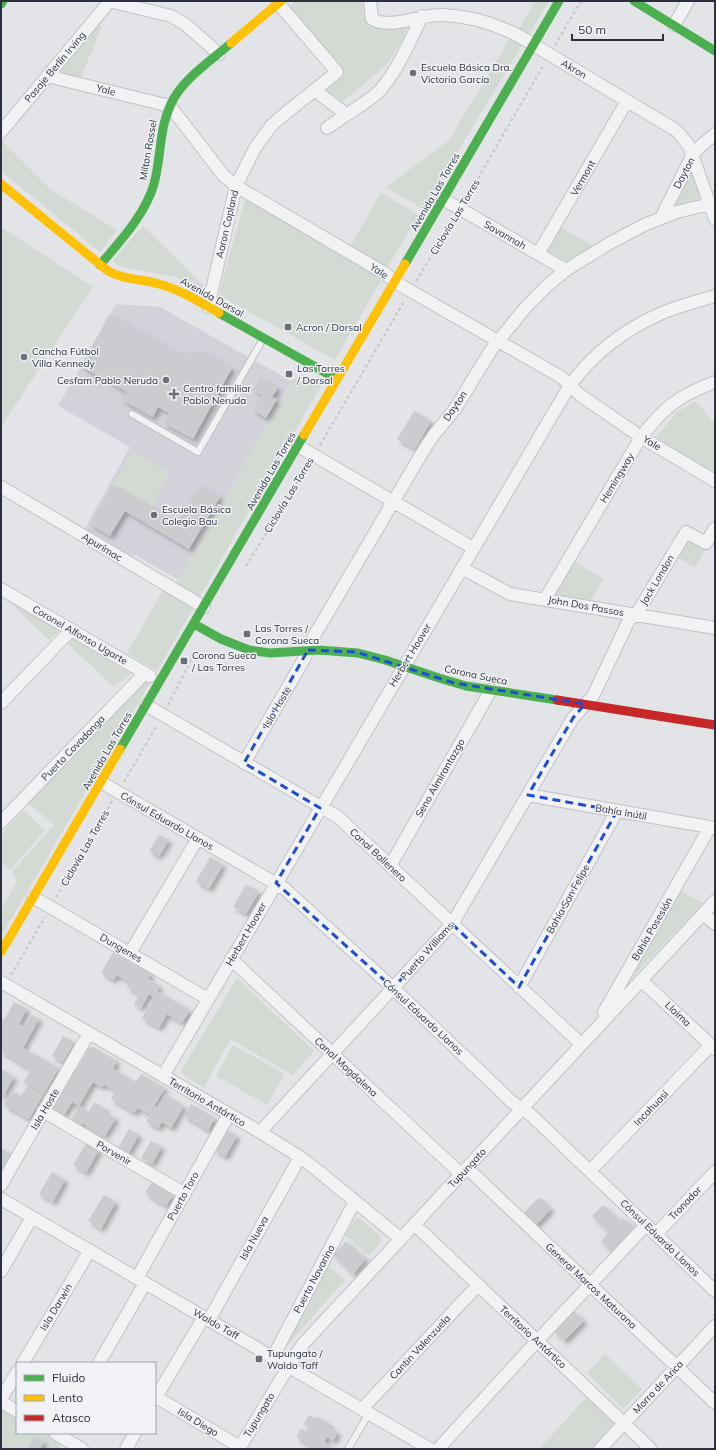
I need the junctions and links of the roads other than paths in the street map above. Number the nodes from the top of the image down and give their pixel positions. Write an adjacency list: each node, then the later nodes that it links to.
1 (3, 1): 8 (street)
2 (110, 1): 13 (street); 14 (street, Pasaje Berlín Irving)
3 (370, 1): 9 (street, Akron)
4 (559, 1): 11 (street, Avenida Las Torres)
5 (634, 1): 10 (street)
6 (688, 1): 10 (street)
7 (280, 2): 13 (street, Milton Rossel); 15 (street)
8 (1, 4)
9 (422, 16): 11 (street, Akron); 18 (street)
10 (674, 25): 12 (street)
11 (534, 45): 16 (street, Akron); 25 (street, Avenida Las Torres)
12 (715, 51)
13 (219, 54): 17 (street, Milton Rossel)
14 (47, 76): 17 (street, Yale); 20 (street, Pasaje Berlín Irving)
15 (314, 90): 18 (street); 24 (street, Aaron Copland)
16 (627, 101): 22 (street, Akron); 29 (street, Vermont)
17 (170, 106): 24 (street, Yale); 30 (street, Milton Rossel)
18 (346, 114): 19 (street)
19 (327, 128)
20 (1, 132)
21 (715, 134): 22 (street, Dayton)
22 (693, 154): 26 (street, Akron); 27 (street, Dayton)
23 (1, 184): 30 (street, Avenida Dorsal)
24 (236, 186): 32 (street, Yale); 34 (street, Aaron Copland)
25 (443, 199): 29 (street, Savannah); 32 (street, Avenida Las Torres)
26 (710, 204): 27 (street, Dayton); 28 (street, Akron)
27 (661, 218): 31 (street, Dayton)
28 (715, 219)
29 (538, 254): 31 (street, Savannah)
30 (100, 265): 34 (street, Avenida Dorsal)
31 (566, 270): 36 (street, Dayton)
32 (394, 282): 36 (street, Yale); 37 (street, Avenida Las Torres)
33 (715, 296): 39 (street, Herbert Hoover)
34 (208, 307): 35 (street, Avenida Dorsal)
35 (263, 338): 37 (street, Avenida Dorsal); 40 (lane)
36 (498, 341): 39 (street, Yale); 45 (street, Dayton)
37 (337, 379): 42 (street, Avenida Las Torres)
38 (715, 382): 41 (street, Hemingway)
39 (570, 385): 41 (street, Yale); 47 (street, Herbert Hoover)
40 (132, 414)
41 (641, 437): 43 (street, Yale); 50 (street, Hemingway)
42 (298, 446): 45 (street); 51 (street, Avenida Las Torres)
43 (715, 481)
44 (1, 488): 51 (street, Apurímac)
45 (393, 502): 47 (street); 56 (street, Dayton)
46 (715, 528): 52 (street, Jack London)
47 (473, 548): 48 (street, Herbert Hoover)
48 (462, 568): 50 (street, John Dos Passos); 57 (street, Herbert Hoover)
49 (1, 589): 55 (street, Coronel Alfonso Ugarte)
50 (545, 599): 52 (street, John Dos Passos)
51 (204, 607): 53 (street, Avenida Las Torres)
52 (634, 615): 54 (street, John Dos Passos); 62 (street, Jack London)
53 (194, 624): 56 (street, Corona Sueca); 59 (street, Avenida Las Torres)
54 (715, 628)
55 (71, 630): 58 (street, Coronel Alfonso Ugarte); 61 (street)
56 (308, 650): 57 (street, Corona Sueca); 65 (street, Isla Hoste)
57 (404, 665): 60 (street, Corona Sueca); 68 (street, Herbert Hoover)
58 (145, 673): 59 (street, Coronel Alfonso Ugarte); 70 (street, Puerto Covadonga)
59 (160, 682): 63 (street, Avenida Las Torres)
60 (491, 690): 62 (street, Corona Sueca); 73 (street, Seno Almirantazgo)
61 (1, 702)
62 (585, 704): 64 (street, Corona Sueca); 67 (street, Puerto Williams)
63 (146, 705): 65 (street, Canal Ballenero); 66 (street, Avenida Las Torres)
64 (715, 725)
65 (244, 763): 68 (street, Canal Ballenero)
66 (101, 782): 72 (street, Cónsul Eduardo Llanos); 75 (street, Avenida Las Torres)
67 (528, 795): 69 (street, Bahía Inútil); 78 (street, Puerto Williams)
68 (320, 808): 73 (street, Canal Ballenero); 74 (street, Herbert Hoover)
69 (617, 811): 71 (street, Bahía Inútil); 85 (street, Bahía San Felipe)
70 (1, 822)
71 (712, 828): 88 (street, Bahía Posesión)
72 (198, 838): 74 (street, Cónsul Eduardo Llanos); 81 (street)
73 (390, 866): 78 (street, Canal Ballenero)
74 (276, 883): 82 (street, Herbert Hoover); 86 (street, Cónsul Eduardo Llanos)
75 (33, 897): 80 (street, Avenida Las Torres); 81 (street, Dungenes)
76 (715, 901): 77 (street, Tupungato)
77 (703, 914): 79 (street); 83 (street, Tupungato)
78 (452, 924): 85 (street, Canal Ballenero); 86 (street, Puerto Williams)
79 (715, 924)
80 (1, 952)
81 (130, 953): 87 (street, Dungenes)
82 (231, 959): 87 (street, Herbert Hoover); 92 (street, Canal Magdalena)
83 (641, 980): 88 (street, Tupungato); 91 (street, Llaima)
84 (3, 983): 89 (street, Territorio Antártico)
85 (519, 986): 90 (street, Canal Ballenero)
86 (393, 988): 92 (street, Puerto Williams); 94 (street, Cónsul Eduardo Llanos)
87 (208, 999): 93 (street, Herbert Hoover)
88 (594, 1031): 90 (street, Tupungato)
89 (89, 1033): 93 (street, Territorio Antártico); 95 (street, Isla Hoste)
90 (581, 1044): 94 (street, Tupungato)
91 (713, 1047): 100 (street, Incahuasi)
92 (332, 1054): 97 (street, Puerto Williams); 99 (street, Canal Magdalena)
93 (163, 1076): 96 (street, Territorio Antártico)
94 (522, 1108): 99 (street, Tupungato); 100 (street, Cónsul Eduardo Llanos)
95 (44, 1111): 102 (street, Isla Hoste); 103 (street, Porvenir)
96 (229, 1114): 97 (street, Territorio Antártico); 103 (street, Puerto Toro)
97 (260, 1132): 98 (street, Territorio Antártico)
98 (300, 1157): 105 (street, Territorio Antártico); 117 (street, Isla Nueva)
99 (464, 1171): 107 (street, Tupungato); 114 (street, General Marcos Maturana)
100 (590, 1171): 108 (street, Cónsul Eduardo Llanos)
101 (715, 1172): 109 (street, Tronador)
102 (1, 1185)
103 (185, 1194): 113 (street, Puerto Toro)
104 (1, 1199): 106 (street, Waldo Taff)
105 (355, 1201): 110 (street, Territorio Antártico); 120 (street, Puerto Navarino)
106 (32, 1217): 111 (street, Waldo Taff); 112 (street)
107 (415, 1225): 110 (street, Tupungato); 115 (street, Territorio Antártico)
108 (646, 1225): 109 (street, Cónsul Eduardo Llanos); 114 (street)
109 (656, 1234): 116 (street, Cónsul Eduardo Llanos)
110 (402, 1239): 123 (street, Tupungato)
111 (90, 1250): 113 (street, Waldo Taff); 121 (street, Isla Darwin)
112 (1, 1271)
113 (141, 1281): 117 (street, Waldo Taff); 122 (street, Puerto Toro)
114 (590, 1284): 119 (street); 124 (street, General Marcos Maturana)
115 (478, 1285): 119 (street, Territorio Antártico); 130 (street, Cantin Valenzuela)
116 (715, 1291)
117 (206, 1318): 120 (street, Waldo Taff); 126 (street, Isla Nueva)
118 (715, 1326): 124 (street, Morro de Arica)
119 (537, 1340): 131 (street, Territorio Antártico); 140 (street)
120 (273, 1356): 123 (street, Waldo Taff)
121 (23, 1362)
122 (100, 1362)
123 (289, 1366): 130 (street, Waldo Taff); 135 (street, Tupungato)
124 (677, 1367): 128 (street, General Marcos Maturana); 131 (street, Morro de Arica)
125 (16, 1374): 127 (street)
126 (156, 1398): 135 (street, Isla Diego)
127 (1, 1400): 129 (street)
128 (715, 1403)
129 (16, 1410)
130 (365, 1411): 134 (street, Waldo Taff); 138 (lane)
131 (624, 1423): 141 (street, Morro de Arica); 142 (street, Territorio Antártico)
132 (57, 1434): 136 (street)
133 (134, 1434): 137 (street)
134 (417, 1446): 139 (street, Waldo Taff)
135 (240, 1448)
136 (82, 1449)
137 (126, 1449)
138 (348, 1449)
139 (430, 1449)
140 (438, 1449)
141 (600, 1449)
142 (651, 1449)

